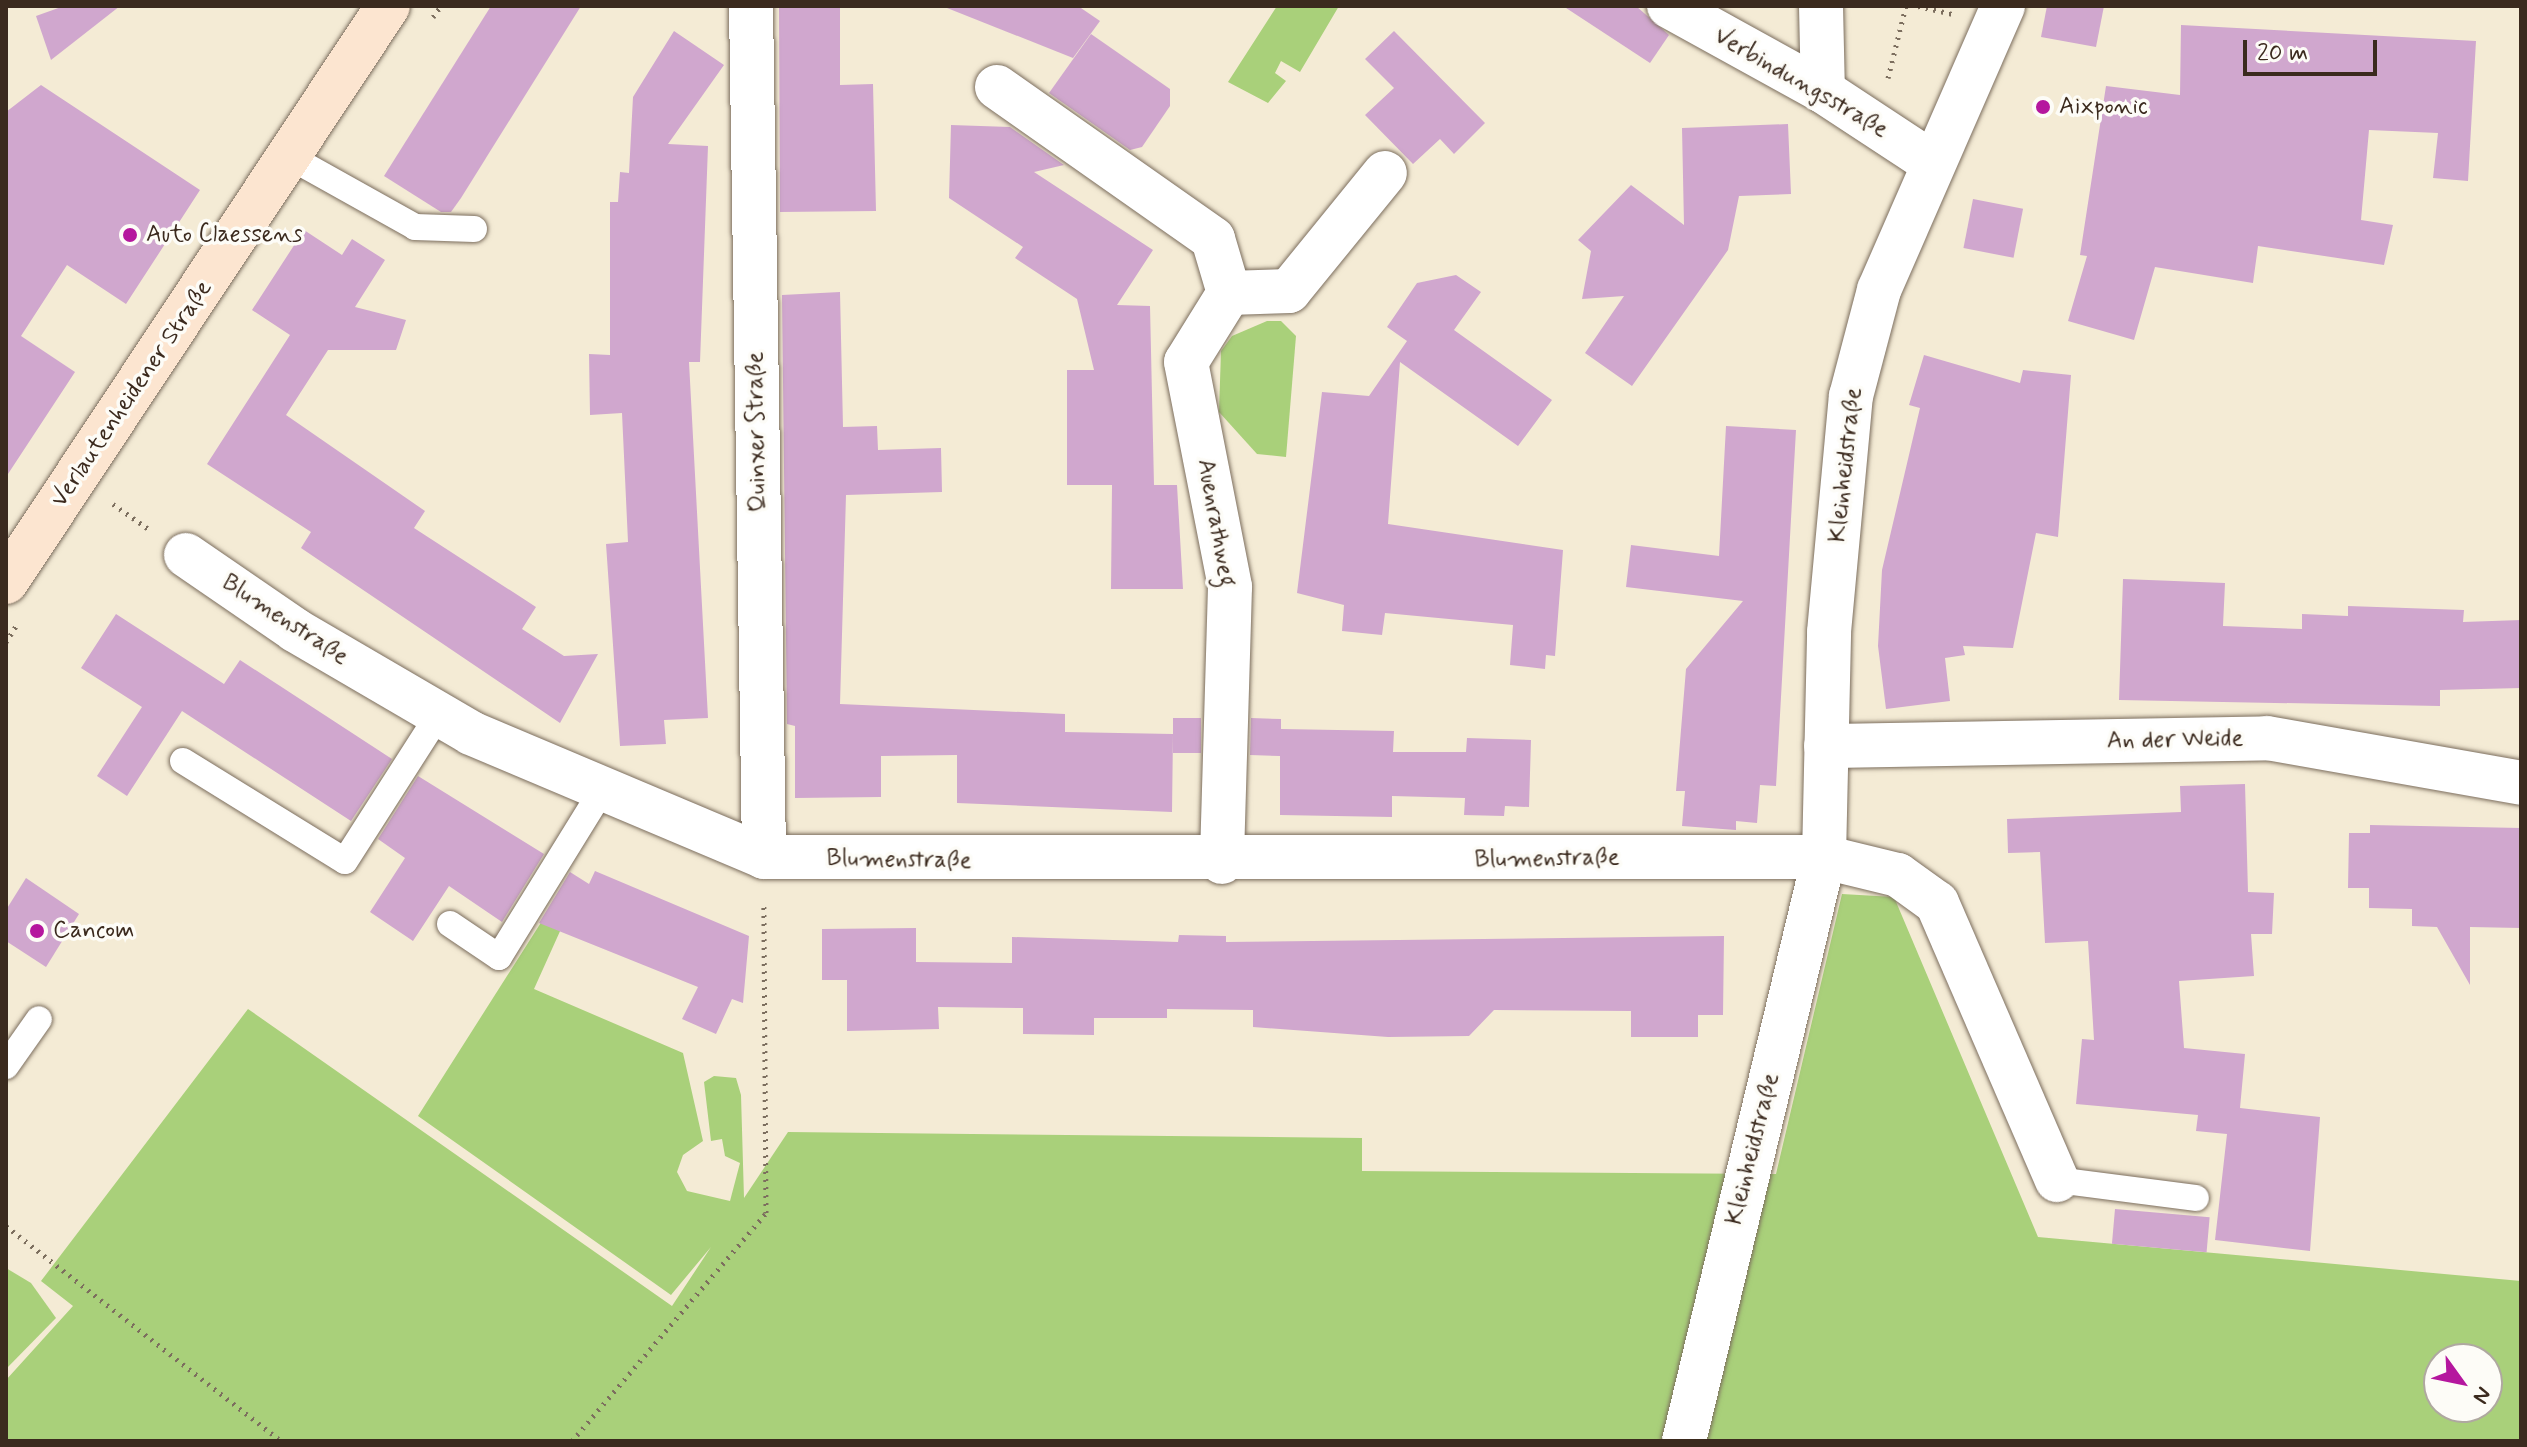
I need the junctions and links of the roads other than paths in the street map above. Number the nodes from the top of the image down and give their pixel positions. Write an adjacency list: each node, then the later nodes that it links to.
1 (388, 6): 8 (main road, Verlautenheidener Straße)
2 (751, 6): 20 (street, Quinxer Straße)
3 (1669, 6): 7 (street, Verbindungsstraße)
4 (1821, 6): 7 (street)
5 (2003, 6): 9 (street, Kleinheidstraße)
6 (997, 87): 12 (street)
7 (1823, 91): 9 (street, Verbindungsstraße)
8 (290, 157): 11 (lane); 14 (main road, Verlautenheidener Straße)
9 (1931, 162): 16 (street, Kleinheidstraße)
10 (1385, 173): 12 (street)
11 (474, 229)
12 (1229, 293): 22 (street, Auenrathweg)
13 (186, 555): 15 (street, Blumenstraße)
14 (6, 582)
15 (439, 714): 17 (lane); 19 (street, Blumenstraße)
16 (1826, 746): 18 (street, An der Weide); 21 (street, Kleinheidstraße)
17 (183, 761)
18 (2521, 783)
19 (602, 790): 20 (street, Blumenstraße); 23 (lane)
20 (764, 857): 22 (street, Blumenstraße)
21 (1824, 857): 22 (street, Blumenstraße); 26 (street); 28 (street, Kleinheidstraße)
22 (1222, 862)
23 (450, 924)
24 (39, 1019): 25 (lane)
25 (6, 1066)
26 (2057, 1180): 27 (lane)
27 (2196, 1198)
28 (1684, 1441)

